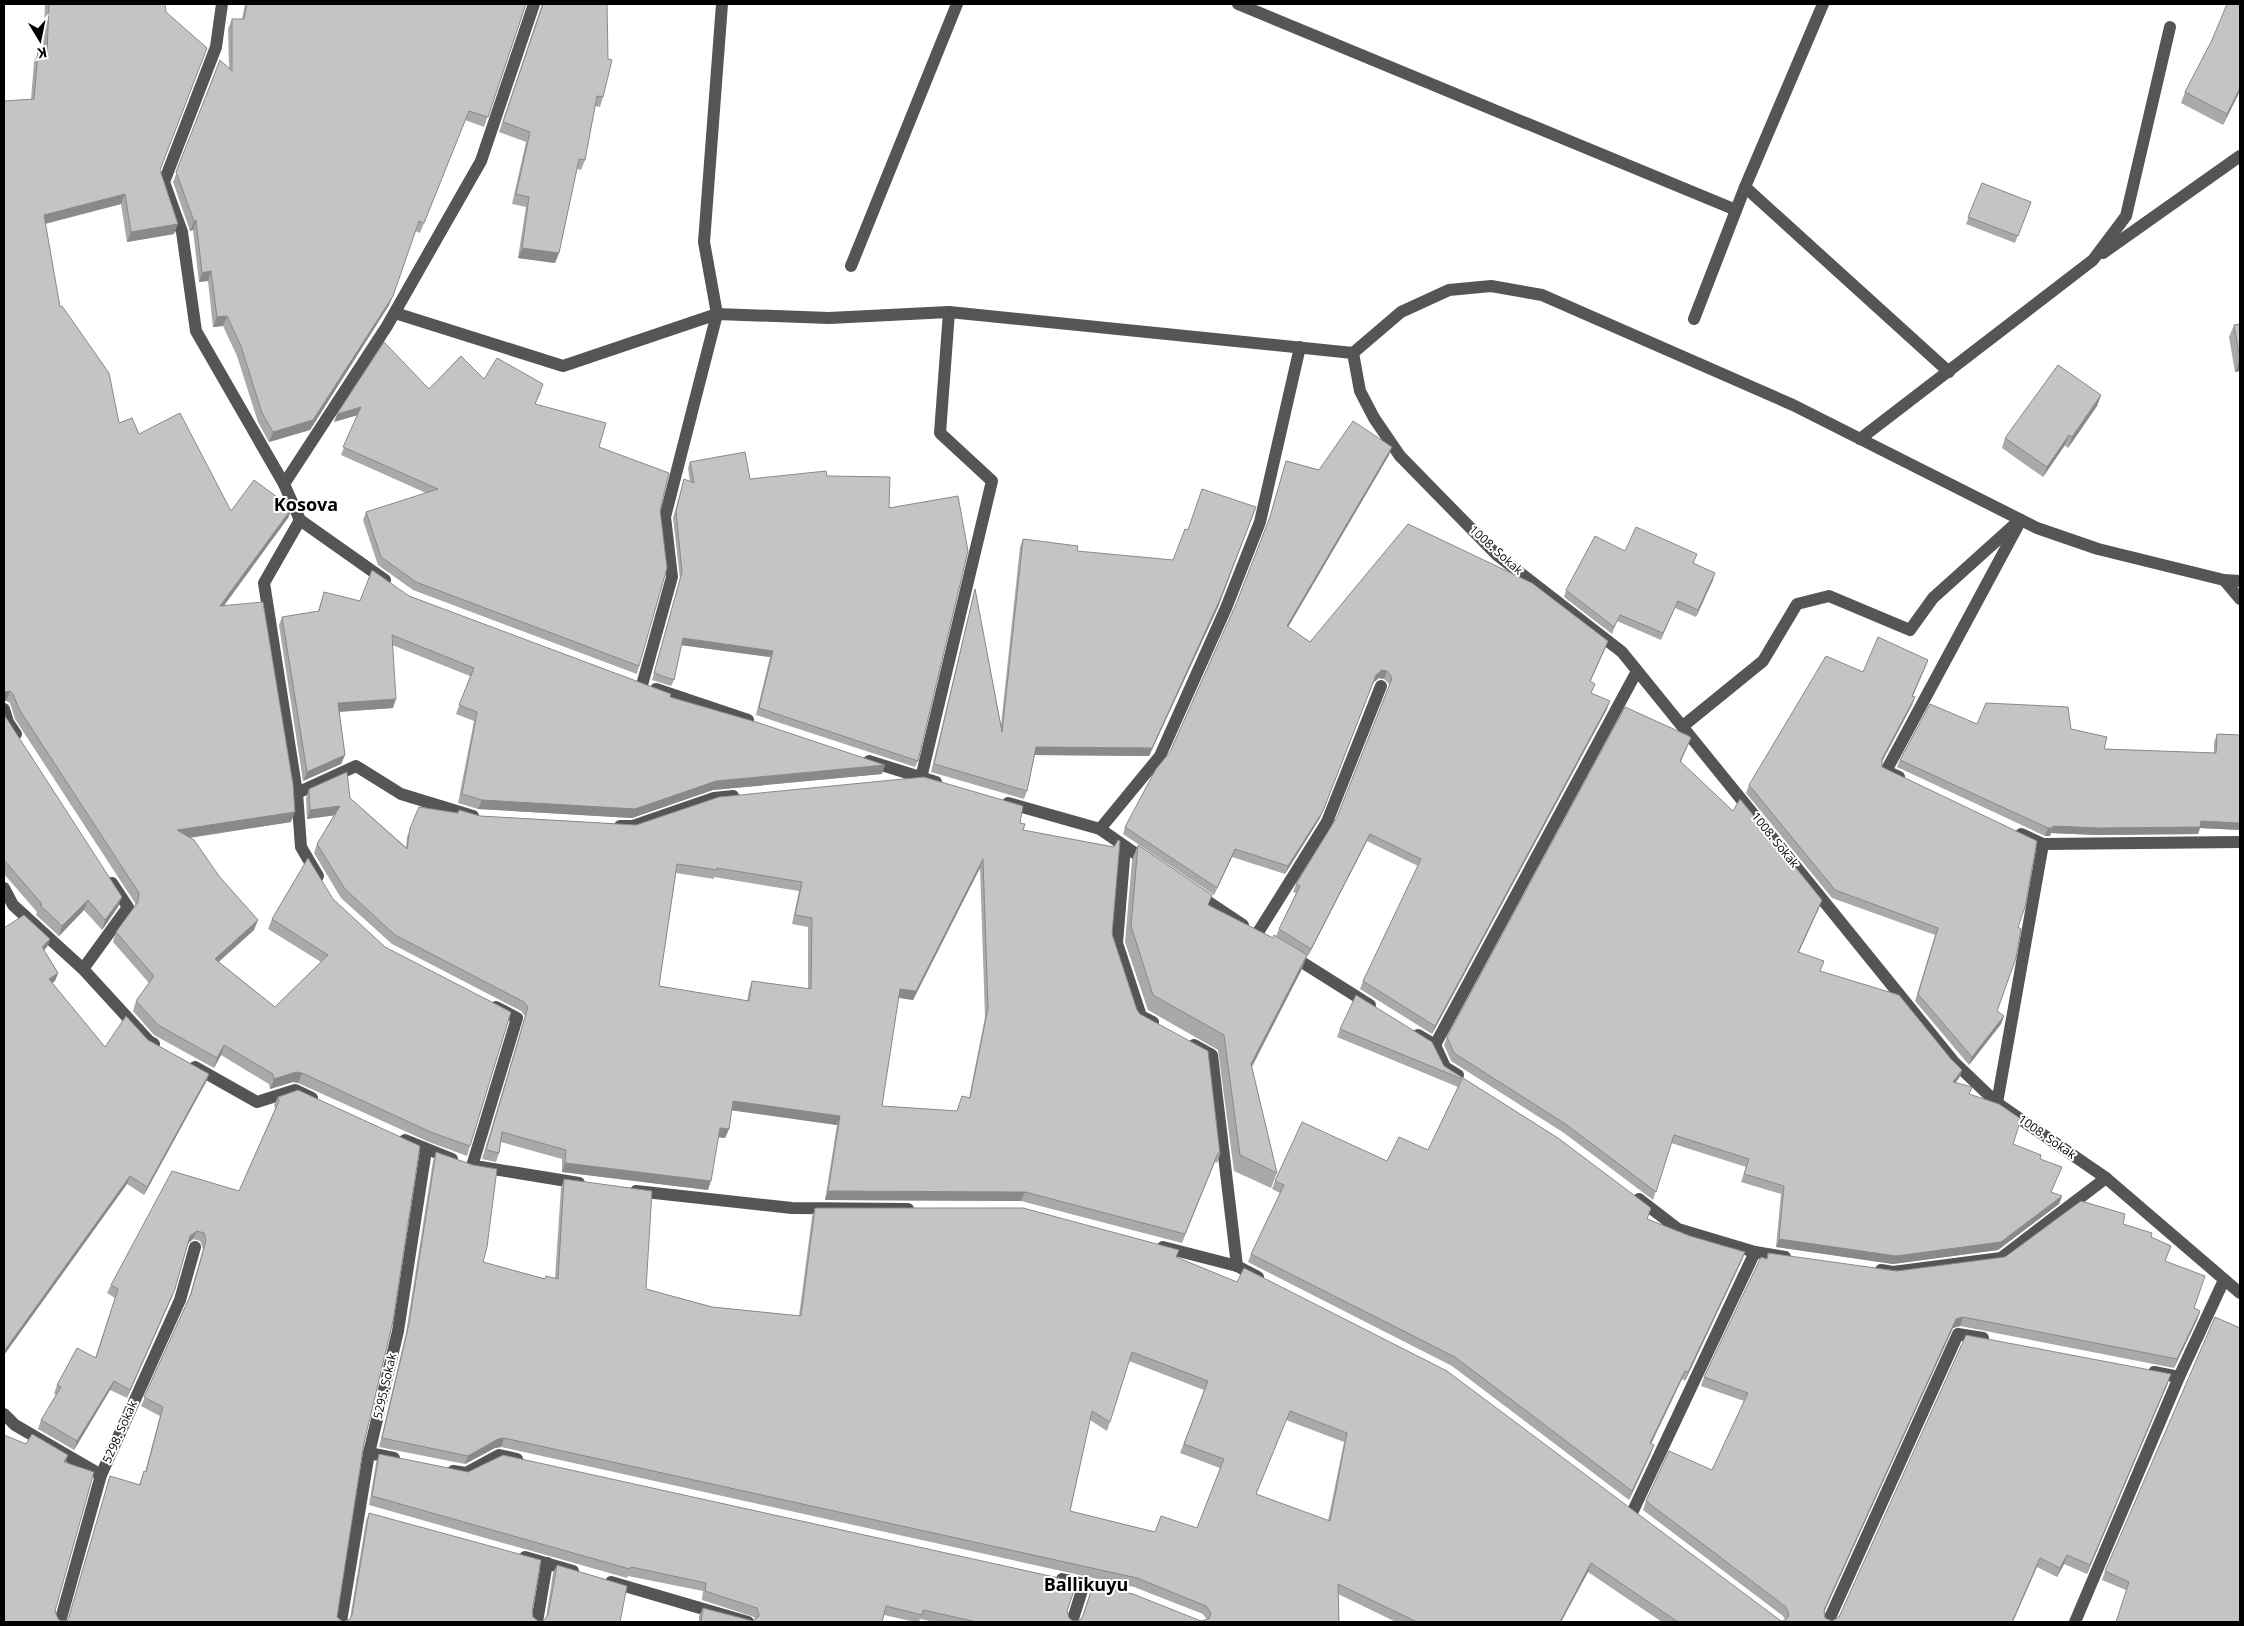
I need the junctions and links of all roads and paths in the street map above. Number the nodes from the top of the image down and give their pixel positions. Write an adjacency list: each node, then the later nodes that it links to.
1 (222, 4): 21 (street)
2 (534, 4): 14 (street)
3 (722, 4): 15 (street)
4 (957, 4): 12 (street)
5 (1238, 4): 10 (street)
6 (1823, 4): 9 (street)
7 (2170, 27): 11 (street)
8 (2240, 156): 11 (street)
9 (1745, 187): 10 (street); 19 (street)
10 (1736, 210): 16 (street)
11 (2093, 260): 19 (street)
12 (851, 266)
13 (949, 312): 15 (street); 17 (street); 35 (street)
14 (395, 313): 15 (street); 21 (street)
15 (717, 314): 31 (street)
16 (1694, 319)
17 (1300, 347): 18 (street); 45 (street)
18 (1353, 353): 20 (street); 28 (street, 1008. Sokak)
19 (1949, 372): 20 (street)
20 (1860, 439): 23 (street)
21 (284, 484): 22 (street)
22 (300, 520): 26 (street); 39 (street)
23 (2021, 520): 24 (street); 32 (street); 37 (street)
24 (2224, 580): 25 (street); 27 (street)
25 (2240, 581)
26 (394, 586)
27 (2240, 599)
28 (1637, 671): 32 (street, 1008. Sokak); 61 (street)
29 (1381, 686): 51 (street)
30 (4, 709): 33 (street)
31 (762, 725)
32 (1683, 726): 66 (street, 1008. Sokak)
33 (24, 746)
34 (856, 756): 35 (street)
35 (921, 778): 36 (street); 38 (street)
36 (891, 781)
37 (1912, 783)
38 (949, 786)
39 (297, 793): 42 (street); 52 (street)
40 (744, 795): 43 (street)
41 (996, 799): 45 (street)
42 (486, 818)
43 (603, 825)
44 (2008, 828): 47 (street)
45 (1100, 829): 48 (street)
46 (2240, 842): 47 (street)
47 (2043, 844): 66 (street)
48 (1125, 846): 49 (street); 58 (street)
49 (1158, 868)
50 (107, 875): 55 (street)
51 (1183, 885)
52 (325, 887)
53 (4, 888): 55 (street)
54 (1282, 950): 57 (street)
55 (83, 969): 62 (street)
56 (483, 1000): 69 (street)
57 (1384, 1014)
58 (1165, 1029)
59 (1409, 1030): 61 (street)
60 (1180, 1038): 79 (street)
61 (1434, 1045): 64 (street)
62 (166, 1050)
63 (182, 1060): 65 (street)
64 (1470, 1082)
65 (321, 1102)
66 (1997, 1103): 70 (street, 1008. Sokak)
67 (391, 1134): 68 (street)
68 (426, 1150): 69 (street); 88 (street, 5295. Sokak)
69 (472, 1166): 71 (street)
70 (2106, 1178): 80 (street); 81 (street, 1008. Sokak)
71 (596, 1185)
72 (625, 1190): 74 (street)
73 (1630, 1193): 77 (street)
74 (922, 1209)
75 (1153, 1244): 79 (street)
76 (195, 1247): 92 (street, 5298. Sokak)
77 (1755, 1252): 78 (street); 93 (street)
78 (1794, 1258)
79 (1237, 1266): 82 (street)
80 (1873, 1269)
81 (2224, 1280): 83 (street, 1008. Sokak); 86 (street)
82 (1272, 1284)
83 (2240, 1294)
84 (1997, 1341): 104 (street)
85 (2140, 1369): 86 (street)
86 (2179, 1377): 105 (street)
87 (4, 1414): 92 (street)
88 (369, 1453): 89 (street); 100 (street, 5295. Sokak)
89 (408, 1461)
90 (528, 1461): 91 (street)
91 (437, 1467)
92 (101, 1475): 99 (street, 5298. Sokak)
93 (1632, 1513)
94 (510, 1553): 95 (street)
95 (547, 1563): 101 (street); 102 (street)
96 (1045, 1575): 97 (street)
97 (1084, 1584): 98 (street); 103 (street)
98 (1122, 1593)
99 (60, 1622)
100 (341, 1622)
101 (537, 1622)
102 (748, 1622)
103 (1072, 1622)
104 (1828, 1622)
105 (2075, 1622)

